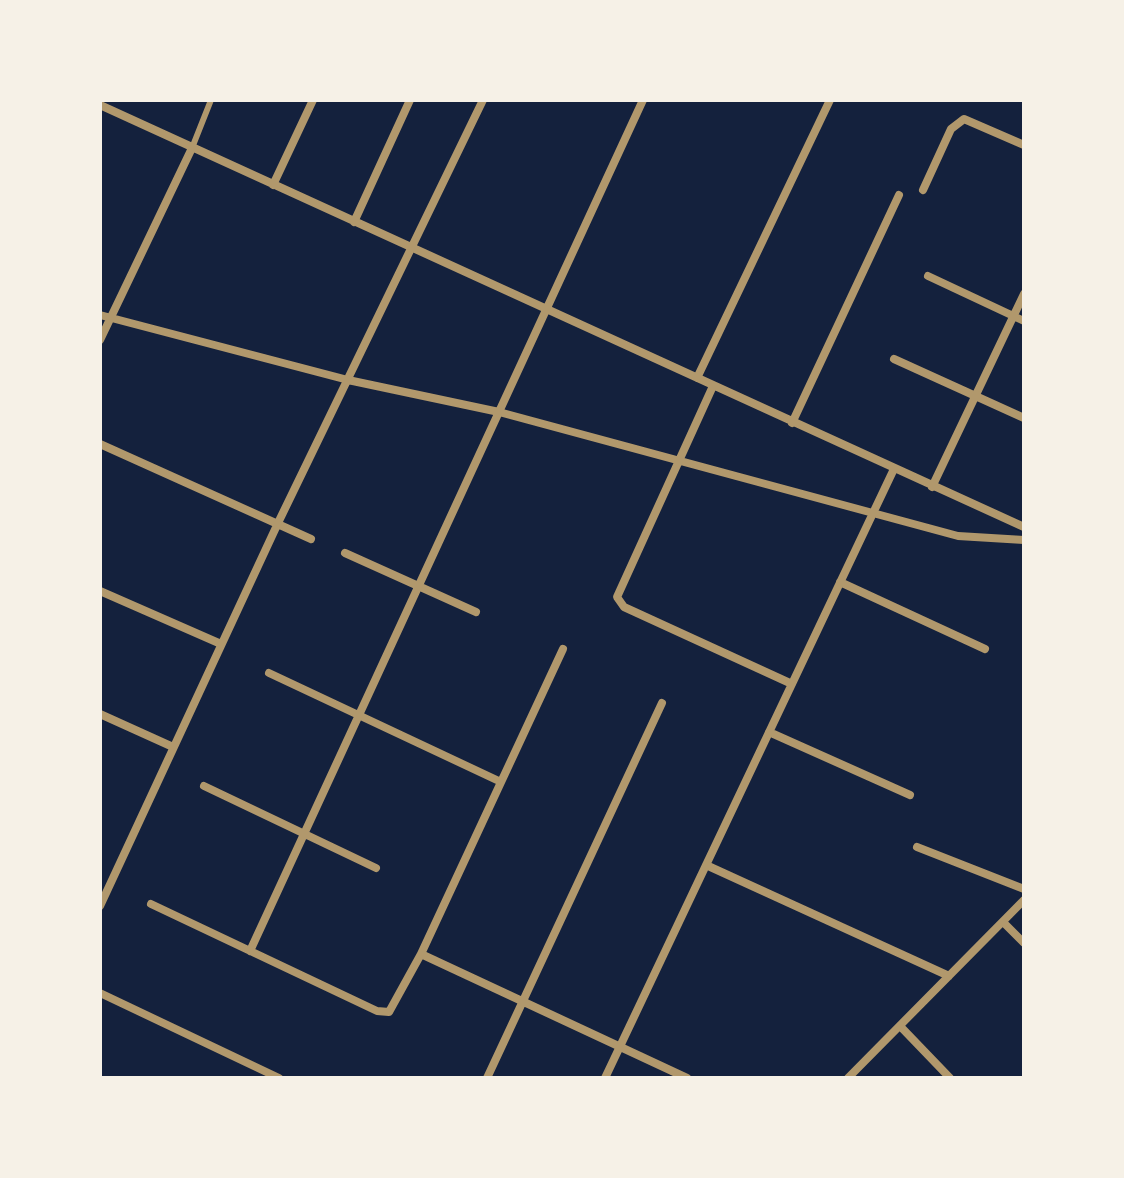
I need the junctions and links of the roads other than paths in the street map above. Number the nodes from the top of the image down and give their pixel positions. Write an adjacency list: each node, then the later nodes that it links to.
1 (211, 100): 9 (lane)
2 (313, 100): 10 (street)
3 (410, 100): 13 (street)
4 (483, 100): 14 (street)
5 (643, 100): 17 (street)
6 (830, 100): 24 (street)
7 (100, 105): 9 (street)
8 (1024, 145): 11 (street)
9 (192, 148): 10 (street); 20 (street)
10 (273, 185): 13 (street)
11 (923, 190)
12 (899, 195): 30 (street)
13 (354, 222): 14 (street)
14 (412, 248): 17 (street); 25 (street)
15 (928, 276): 19 (street)
16 (1024, 294): 19 (street)
17 (547, 308): 24 (street); 28 (street)
18 (100, 315): 20 (street)
19 (1014, 316): 21 (street); 27 (street)
20 (111, 318): 22 (street); 25 (street)
21 (1024, 321)
22 (100, 340)
23 (894, 359): 27 (street)
24 (697, 378): 26 (street)
25 (348, 380): 28 (street); 36 (street)
26 (713, 386): 30 (street); 32 (street)
27 (975, 395): 29 (street); 34 (street)
28 (499, 412): 32 (street); 42 (street)
29 (1024, 418)
30 (792, 423): 33 (street)
31 (100, 444): 36 (street)
32 (678, 463): 35 (street); 49 (street)
33 (893, 471): 34 (street); 35 (street)
34 (932, 487): 37 (street)
35 (873, 514): 39 (street); 41 (street)
36 (278, 523): 38 (street); 45 (street)
37 (1024, 527)
38 (311, 539)
39 (1024, 540)
40 (345, 553): 42 (street)
41 (840, 582): 47 (street); 49 (street)
42 (418, 587): 44 (street); 52 (street)
43 (100, 591): 45 (street)
44 (476, 612)
45 (221, 644): 54 (street)
46 (563, 649): 55 (street)
47 (985, 649)
48 (269, 673): 52 (street)
49 (792, 684): 53 (street)
50 (662, 703): 72 (street)
51 (100, 714): 54 (street)
52 (358, 715): 55 (street); 58 (street)
53 (769, 732): 57 (street); 60 (street)
54 (173, 747): 65 (street)
55 (501, 782): 69 (street)
56 (204, 786): 58 (street)
57 (910, 795)
58 (304, 834): 61 (street); 68 (street)
59 (917, 847): 62 (street)
60 (706, 865): 70 (street); 74 (street)
61 (376, 868)
62 (1024, 889)
63 (1024, 900): 66 (street)
64 (151, 904): 68 (street)
65 (100, 906)
66 (1003, 922): 67 (street); 70 (street)
67 (1024, 943)
68 (250, 951): 69 (street)
69 (421, 954): 72 (street)
70 (949, 976): 73 (street)
71 (100, 993): 75 (street)
72 (523, 1002): 74 (street); 76 (street)
73 (900, 1026): 79 (street); 80 (street)
74 (619, 1048): 77 (street); 78 (street)
75 (279, 1078)
76 (487, 1078)
77 (605, 1078)
78 (687, 1078)
79 (848, 1078)
80 (950, 1078)

